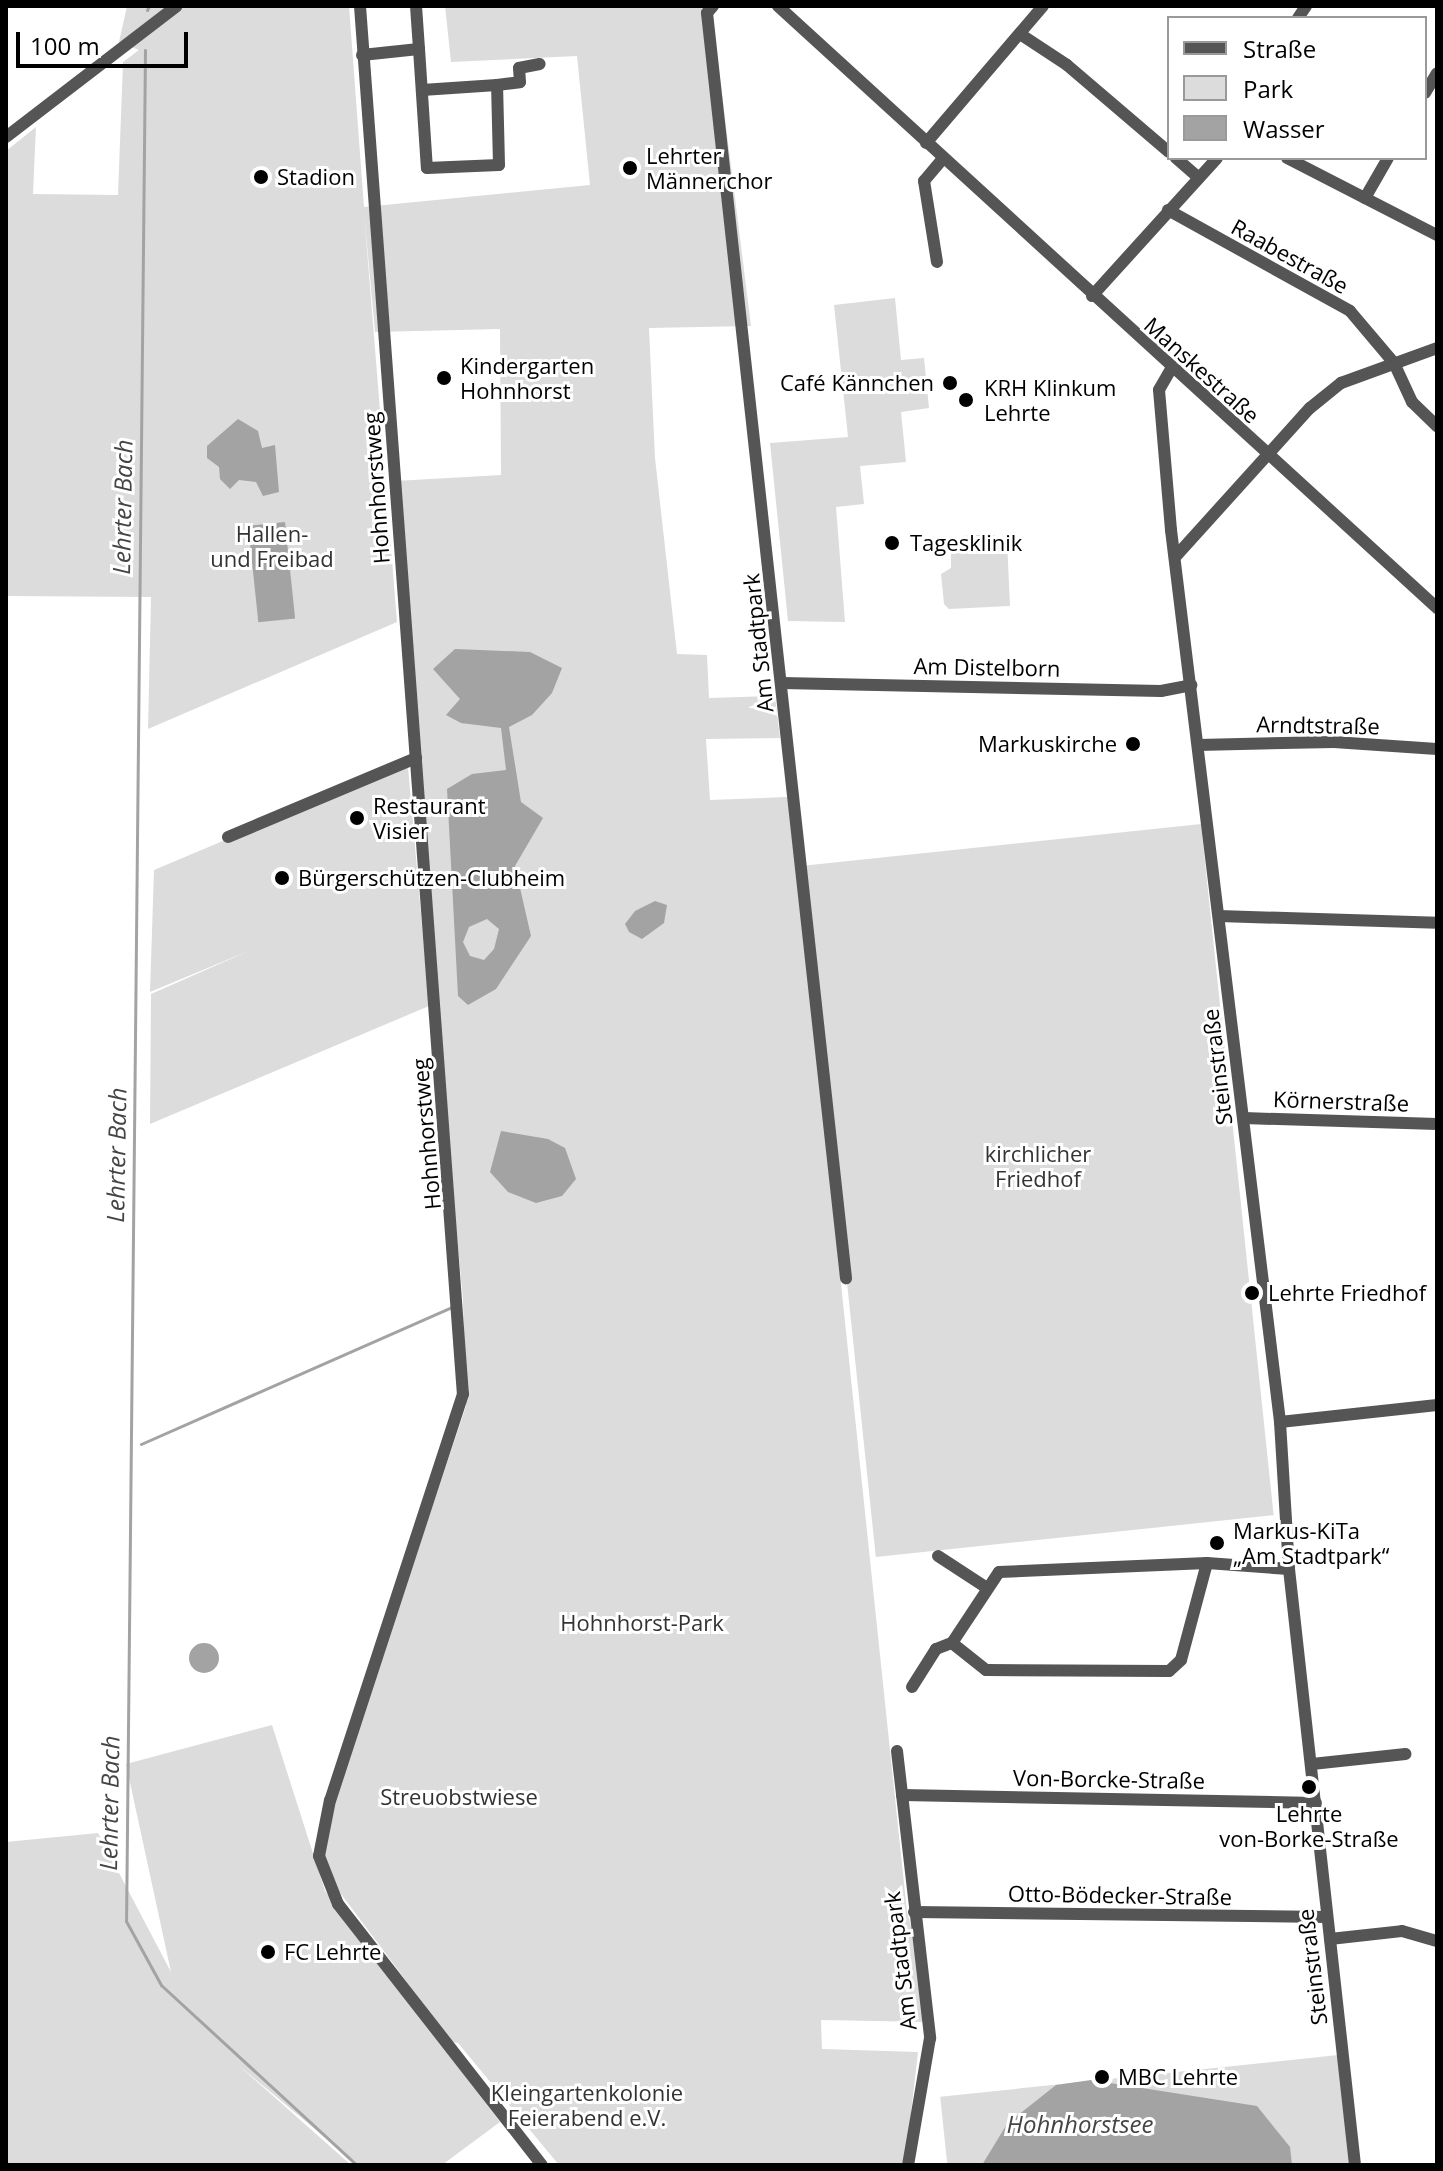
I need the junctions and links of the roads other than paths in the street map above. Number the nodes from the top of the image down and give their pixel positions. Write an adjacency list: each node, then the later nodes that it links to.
1 (177, 6): 15 (street)
2 (360, 6): 9 (street, Hohnhorstweg)
3 (416, 6): 8 (street)
4 (713, 6): 36 (street, Am Stadtpark)
5 (778, 6): 16 (street, Manskestraße)
6 (1043, 6): 7 (street)
7 (1020, 34): 16 (street); 17 (street)
8 (419, 49): 9 (street); 14 (street)
9 (368, 55): 40 (street, Hohnhorstweg)
10 (540, 64): 12 (street)
11 (1437, 73): 13 (street)
12 (497, 85): 14 (street); 14 (street)
13 (1429, 88)
14 (422, 90)
15 (6, 137)
16 (926, 143): 18 (street, Manskestraße)
17 (1167, 150)
18 (943, 158): 27 (street); 28 (street, Manskestraße)
19 (1178, 160): 23 (street)
20 (1215, 160): 23 (street)
21 (1291, 160): 24 (street)
22 (1387, 160): 24 (street)
23 (1199, 178): 25 (street)
24 (1365, 198): 26 (street)
25 (1168, 210): 28 (street); 30 (street, Raabestraße)
26 (1437, 235)
27 (937, 262)
28 (1092, 296): 31 (street, Manskestraße)
29 (1437, 348): 30 (street)
30 (1394, 363): 32 (street, Raabestraße); 33 (street)
31 (1171, 369): 33 (street, Manskestraße); 34 (street, Steinstraße)
32 (1437, 426)
33 (1267, 455): 34 (street); 35 (street, Manskestraße)
34 (1177, 555): 37 (street, Steinstraße)
35 (1437, 608)
36 (782, 683): 37 (street, Am Distelborn); 46 (street, Am Stadtpark)
37 (1191, 685): 38 (street, Steinstraße)
38 (1198, 745): 39 (street, Arndtstraße); 42 (street, Steinstraße)
39 (1437, 749)
40 (416, 758): 41 (street); 64 (street, Hohnhorstweg)
41 (228, 837)
42 (1219, 916): 43 (street); 44 (street, Steinstraße)
43 (1437, 923)
44 (1244, 1118): 45 (street, Körnerstraße); 48 (street, Steinstraße)
45 (1437, 1124)
46 (846, 1278)
47 (1437, 1405): 48 (street)
48 (1280, 1422): 51 (street, Steinstraße)
49 (938, 1556): 52 (street)
50 (1207, 1563): 51 (street); 52 (street); 53 (street)
51 (1289, 1569): 57 (street, Steinstraße)
52 (987, 1588): 53 (street)
53 (952, 1643): 54 (street)
54 (912, 1687)
55 (897, 1751): 58 (street, Am Stadtpark)
56 (1405, 1754): 57 (street)
57 (1312, 1764): 59 (street, Steinstraße)
58 (902, 1795): 59 (street, Von-Borcke-Straße); 60 (street, Am Stadtpark)
59 (1316, 1803): 61 (street, Steinstraße)
60 (914, 1912): 61 (street, Otto-Bödecker-Straße); 65 (street, Am Stadtpark)
61 (1326, 1917): 62 (street, Steinstraße)
62 (1330, 1939): 63 (street); 66 (street, Steinstraße)
63 (1437, 1941)
64 (542, 2165)
65 (908, 2165)
66 (1355, 2165)

